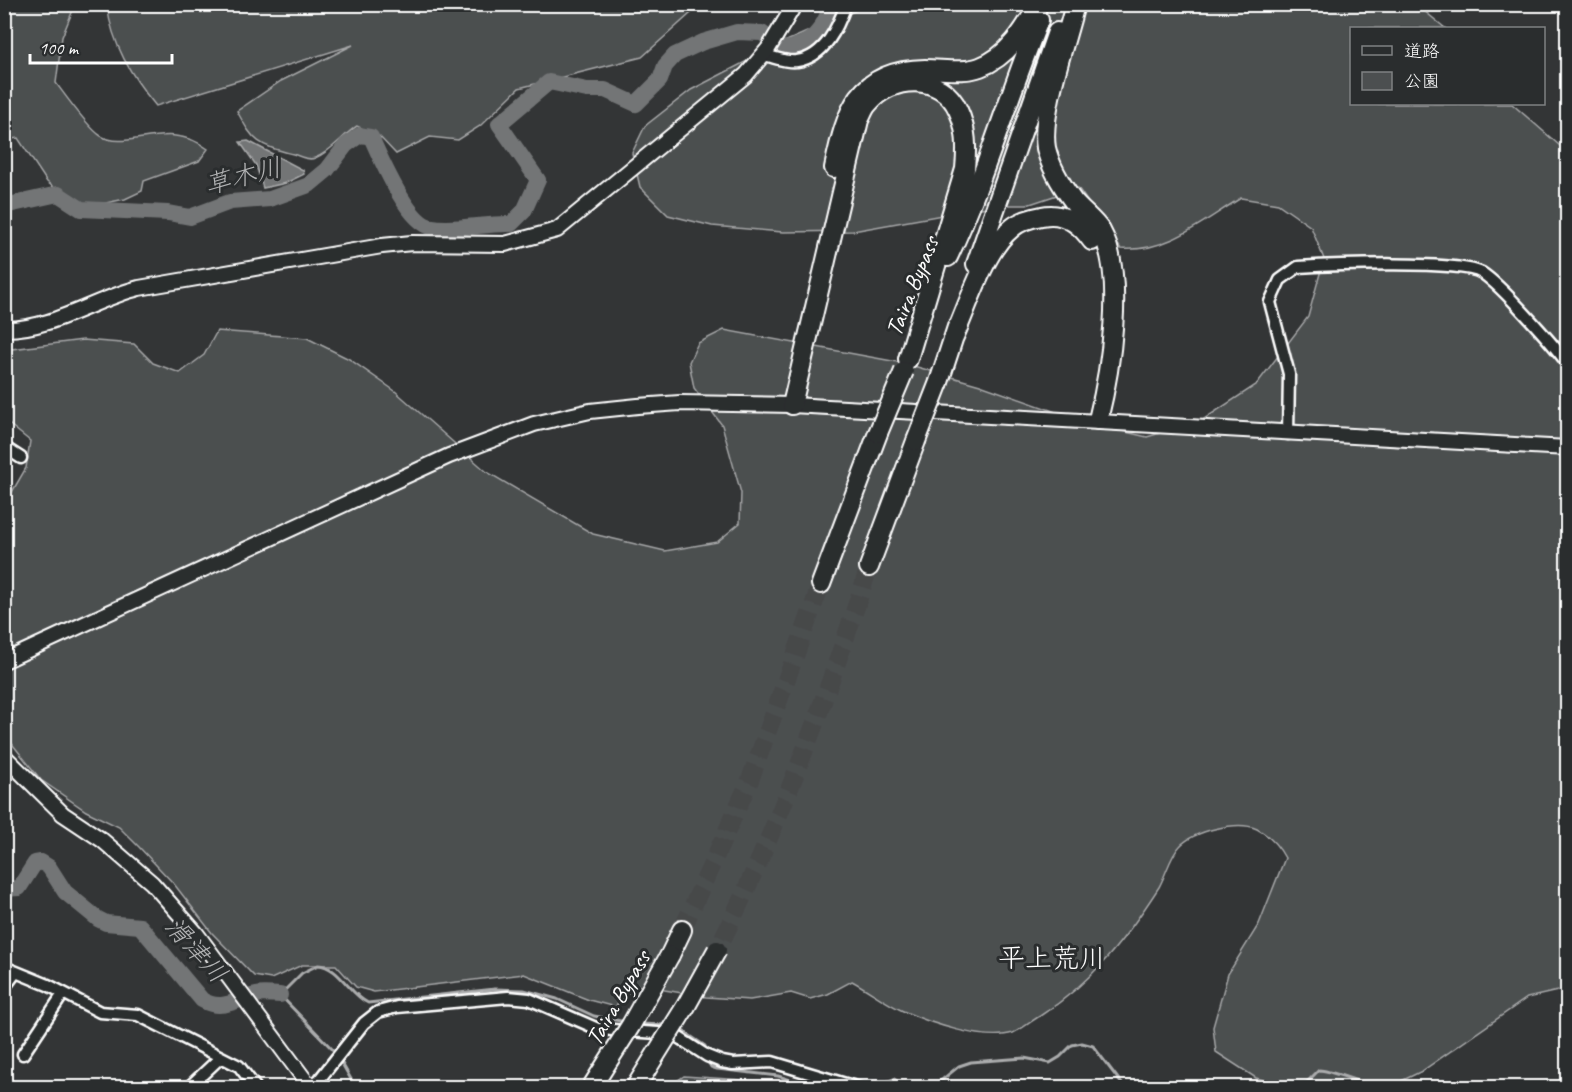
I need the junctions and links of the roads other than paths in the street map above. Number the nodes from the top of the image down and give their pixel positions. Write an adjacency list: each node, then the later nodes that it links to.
1 (795, 4): 7 (street)
2 (846, 4): 7 (street)
3 (1039, 4): 12 (highway)
4 (1045, 4): 11 (highway, Taira Bypass)
5 (1066, 4): 9 (highway)
6 (1075, 4): 13 (highway)
7 (766, 52): 8 (street)
8 (4, 329)
9 (953, 339): 13 (highway); 18 (highway, bridge)
10 (1568, 364): 14 (street)
11 (906, 365): 12 (highway); 19 (highway, Taira Bypass, bridge)
12 (792, 405): 13 (street); 20 (street)
13 (1098, 420): 14 (street)
14 (1288, 434): 16 (street)
15 (4, 447): 17 (street)
16 (1568, 448)
17 (21, 458)
18 (869, 567)
19 (821, 584)
20 (4, 661)
21 (7, 763): 31 (street)
22 (682, 930): 33 (highway, Taira Bypass, bridge)
23 (720, 944): 34 (highway, bridge)
24 (4, 967): 25 (street)
25 (16, 972): 26 (street); 27 (street)
26 (4, 988)
27 (63, 994): 28 (street); 29 (street)
28 (23, 1054)
29 (221, 1057): 30 (street); 32 (street)
30 (252, 1086)
31 (309, 1087): 35 (street)
32 (188, 1088)
33 (591, 1088)
34 (635, 1088)
35 (859, 1088)

